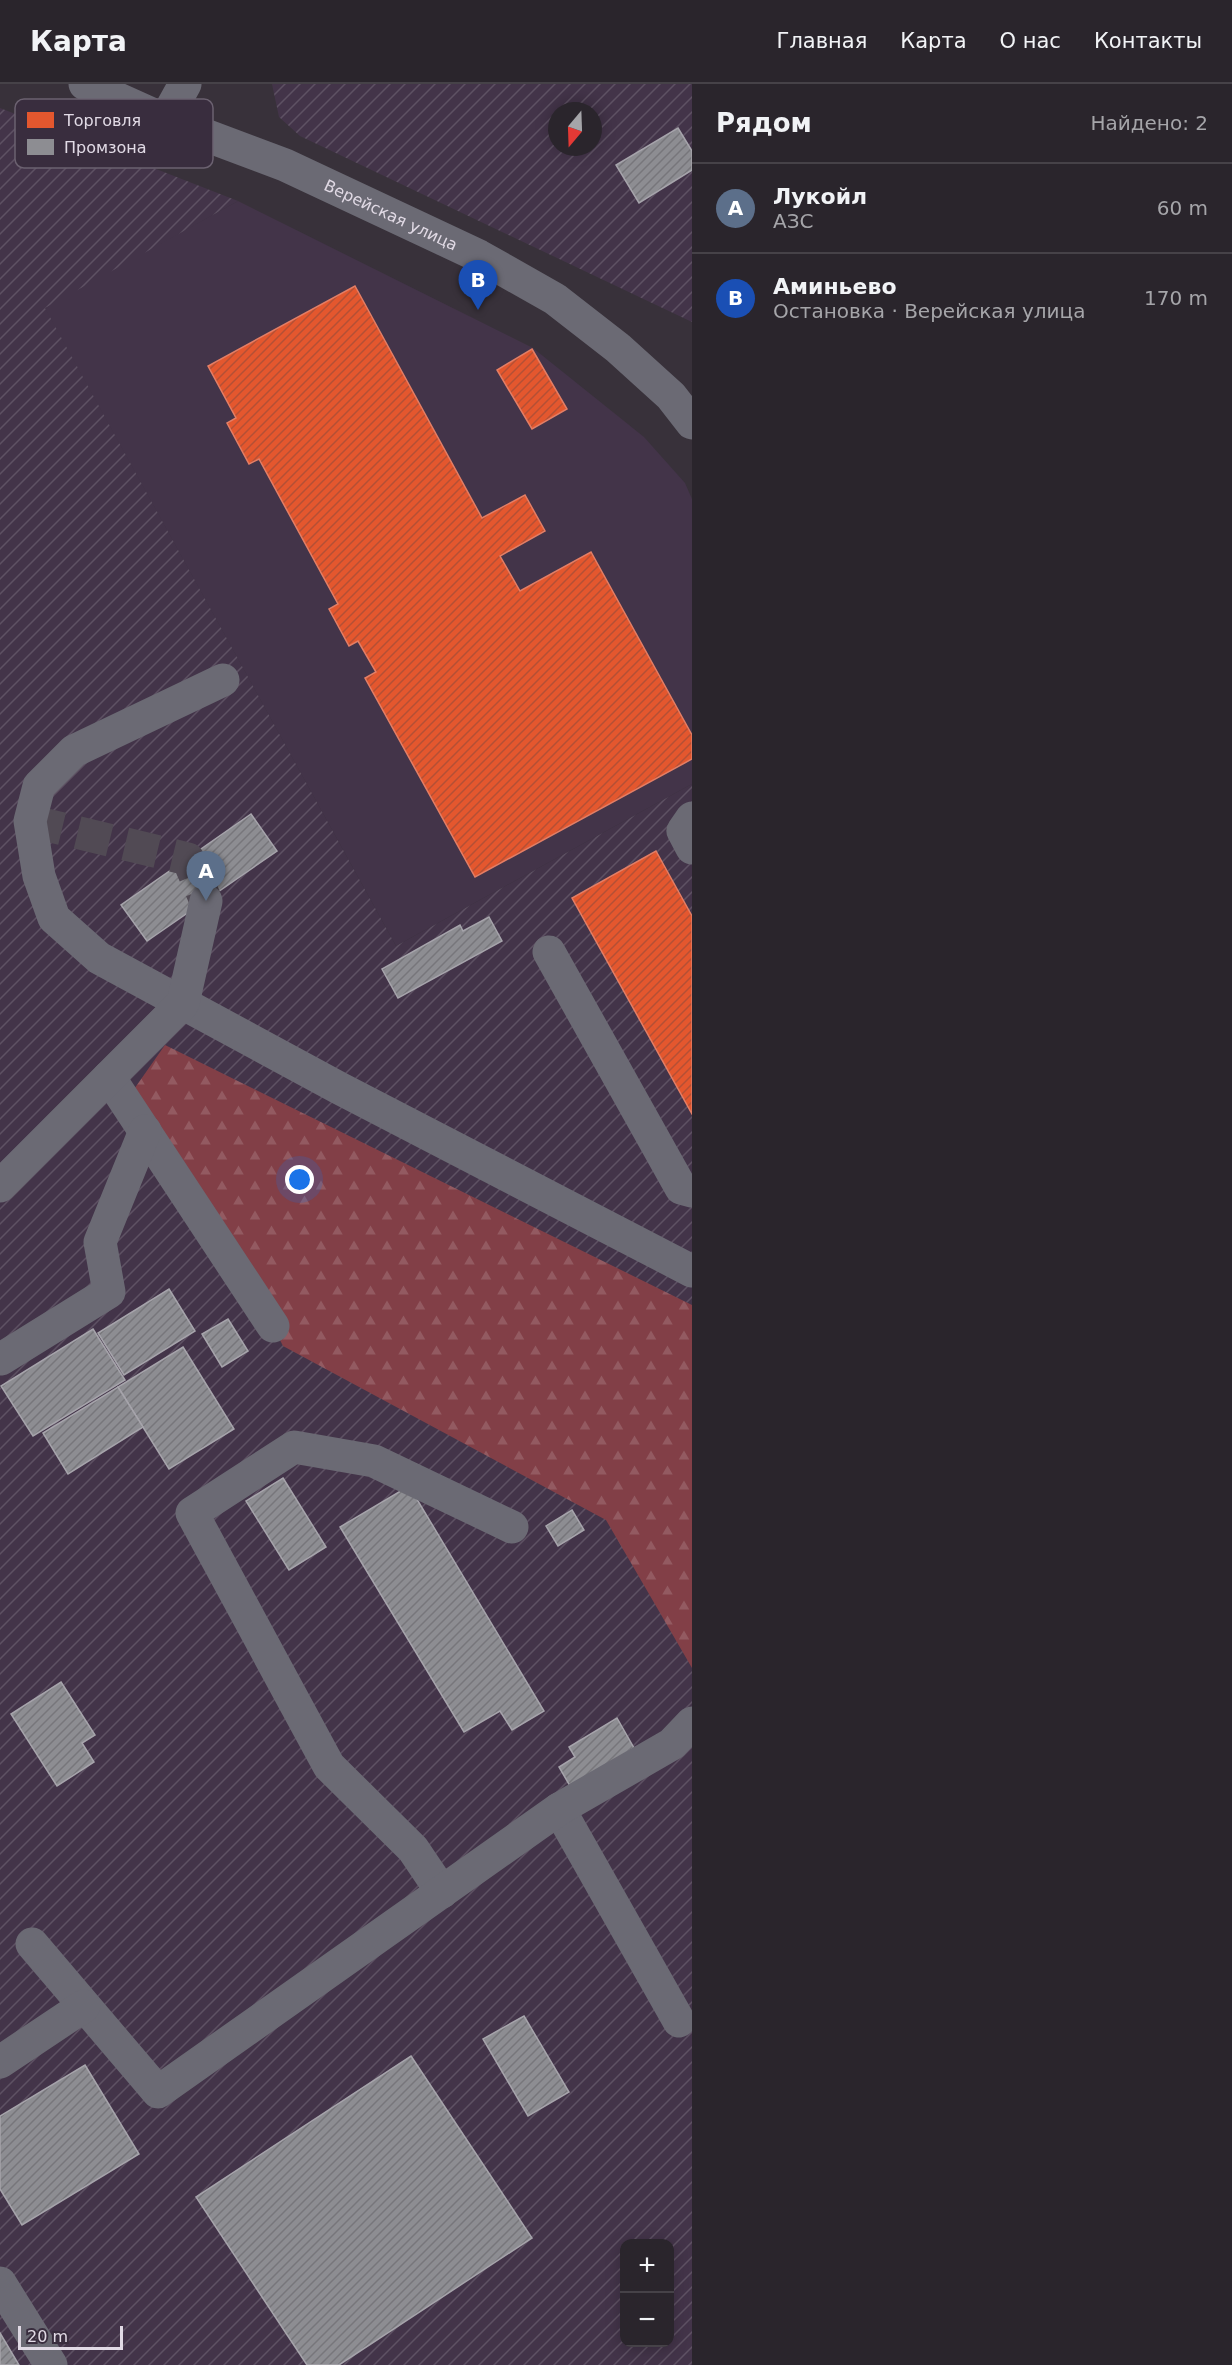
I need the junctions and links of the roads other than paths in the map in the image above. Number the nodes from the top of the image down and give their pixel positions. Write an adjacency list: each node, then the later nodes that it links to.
1 (85, 84): 3 (street, Верейская улица)
2 (185, 84): 4 (street)
3 (118, 99)
4 (177, 99)
5 (213, 138): 6 (street, Верейская улица)
6 (682, 388): 7 (street, Верейская улица)
7 (692, 423)
8 (223, 680): 13 (street)
9 (692, 818): 10 (street)
10 (692, 848)
11 (206, 901): 13 (street)
12 (549, 952): 17 (street)
13 (183, 1003): 14 (street); 18 (street)
14 (109, 1077): 15 (street); 16 (street)
15 (145, 1131): 19 (street); 20 (street)
16 (0, 1186)
17 (692, 1191)
18 (692, 1271)
19 (273, 1326)
20 (1, 1359)
21 (512, 1527): 24 (street)
22 (692, 1723): 23 (street)
23 (560, 1809): 24 (street); 27 (street)
24 (442, 1892): 26 (street)
25 (32, 1944): 26 (street)
26 (84, 2006): 28 (street)
27 (679, 2021)
28 (0, 2062)
29 (0, 2283): 30 (street)
30 (51, 2365)

